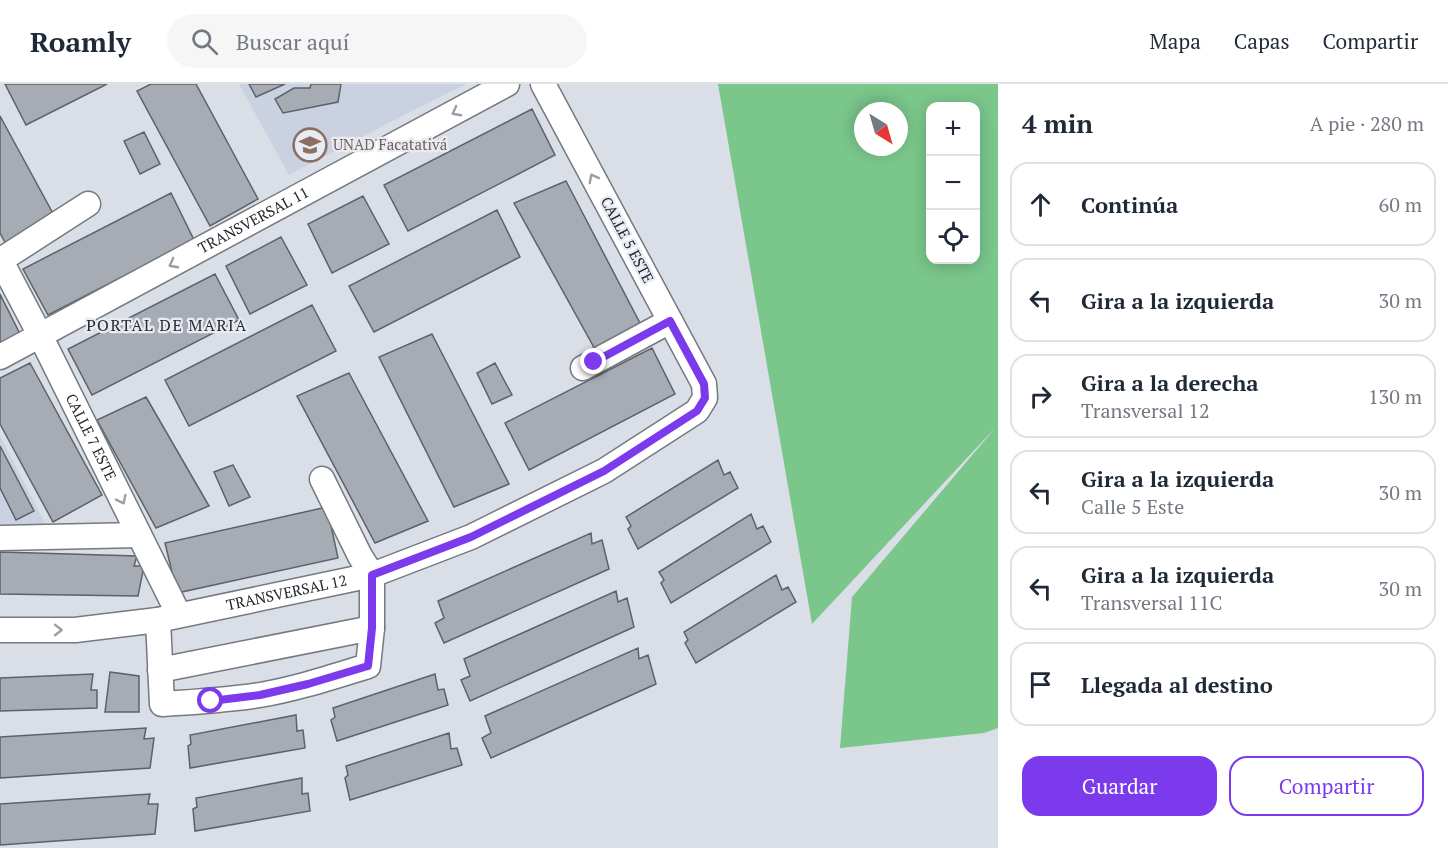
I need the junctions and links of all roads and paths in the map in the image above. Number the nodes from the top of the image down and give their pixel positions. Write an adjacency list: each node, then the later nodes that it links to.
1 (507, 84): 6 (street, TRANSVERSAL 11, one-way to 6)
2 (543, 84): 5 (street, CALLE 5 ESTE, one-way to 2)
3 (88, 204): 4 (street)
4 (0, 259): 6 (street, CALLE 7 ESTE)
5 (670, 321): 8 (street); 9 (street, CALLE 5 ESTE)
6 (40, 335): 7 (street, TRANSVERSAL 11); 11 (street, CALLE 7 ESTE, one-way to 11)
7 (0, 357)
8 (583, 368)
9 (705, 398): 13 (street, TRANSVERSAL 12)
10 (322, 479): 13 (street)
11 (139, 535): 12 (street); 14 (street, CALLE 7 ESTE)
12 (0, 538)
13 (372, 575): 14 (street, TRANSVERSAL 12); 15 (street)
14 (169, 617): 16 (street, TRANSVERSAL 12, one-way to 14); 17 (street)
15 (372, 628): 17 (street); 17 (street)
16 (0, 630)
17 (160, 670)

